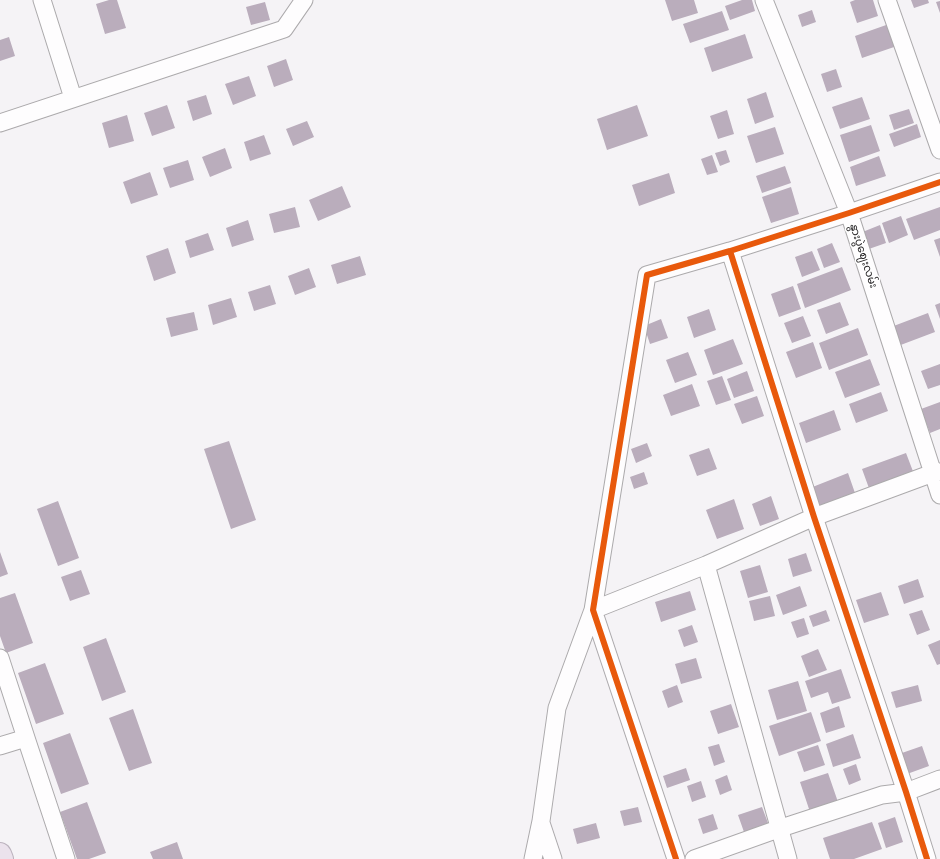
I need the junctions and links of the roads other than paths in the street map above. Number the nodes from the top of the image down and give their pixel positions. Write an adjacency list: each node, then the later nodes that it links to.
1 (42, 0): 5 (street)
2 (304, 0): 5 (street)
3 (764, 0): 9 (street, နွားပွဲဈေးလမ်း)
4 (887, 0): 7 (street)
5 (73, 98): 6 (street)
6 (0, 123)
7 (940, 150)
8 (940, 182): 9 (street)
9 (849, 214): 10 (street); 11 (street, နွားပွဲဈေးလမ်း)
10 (730, 251): 13 (street); 15 (street)
11 (936, 472): 12 (street, နွားပွဲဈေးလမ်း); 13 (street)
12 (940, 495)
13 (814, 517): 14 (street); 20 (street)
14 (706, 565): 15 (street); 22 (street)
15 (593, 610): 21 (street); 28 (street)
16 (0, 658): 17 (street)
17 (26, 738): 18 (street); 25 (street)
18 (0, 746)
19 (940, 779): 20 (street)
20 (906, 792): 22 (street); 31 (street)
21 (541, 820): 26 (street); 27 (street)
22 (778, 829): 29 (street); 30 (street)
23 (0, 854): 24 (highway)
24 (2, 859)
25 (66, 859)
26 (533, 859)
27 (553, 859)
28 (676, 859)
29 (694, 859)
30 (788, 859)
31 (927, 859)

